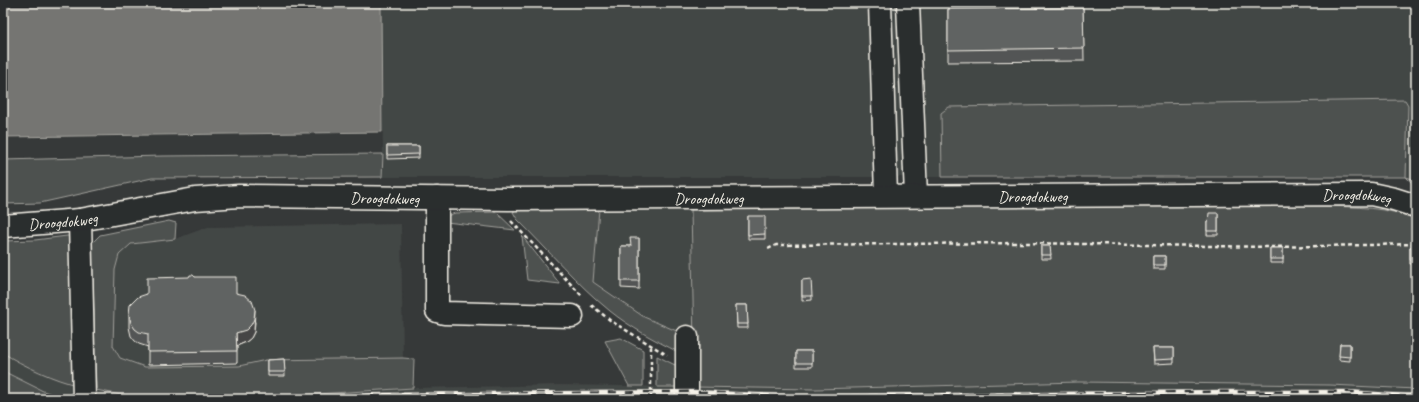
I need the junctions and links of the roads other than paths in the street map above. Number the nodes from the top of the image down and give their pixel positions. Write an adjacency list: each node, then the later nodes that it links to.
1 (880, 3): 3 (street)
2 (908, 3): 4 (street)
3 (886, 196): 4 (street, Droogdokweg); 5 (street, Droogdokweg)
4 (916, 196): 6 (street, Droogdokweg)
5 (437, 198): 7 (street, Droogdokweg); 9 (street)
6 (1416, 206)
7 (80, 220): 8 (street, Droogdokweg); 11 (street)
8 (3, 226)
9 (572, 316)
10 (687, 337): 12 (street)
11 (84, 399)
12 (687, 399)

